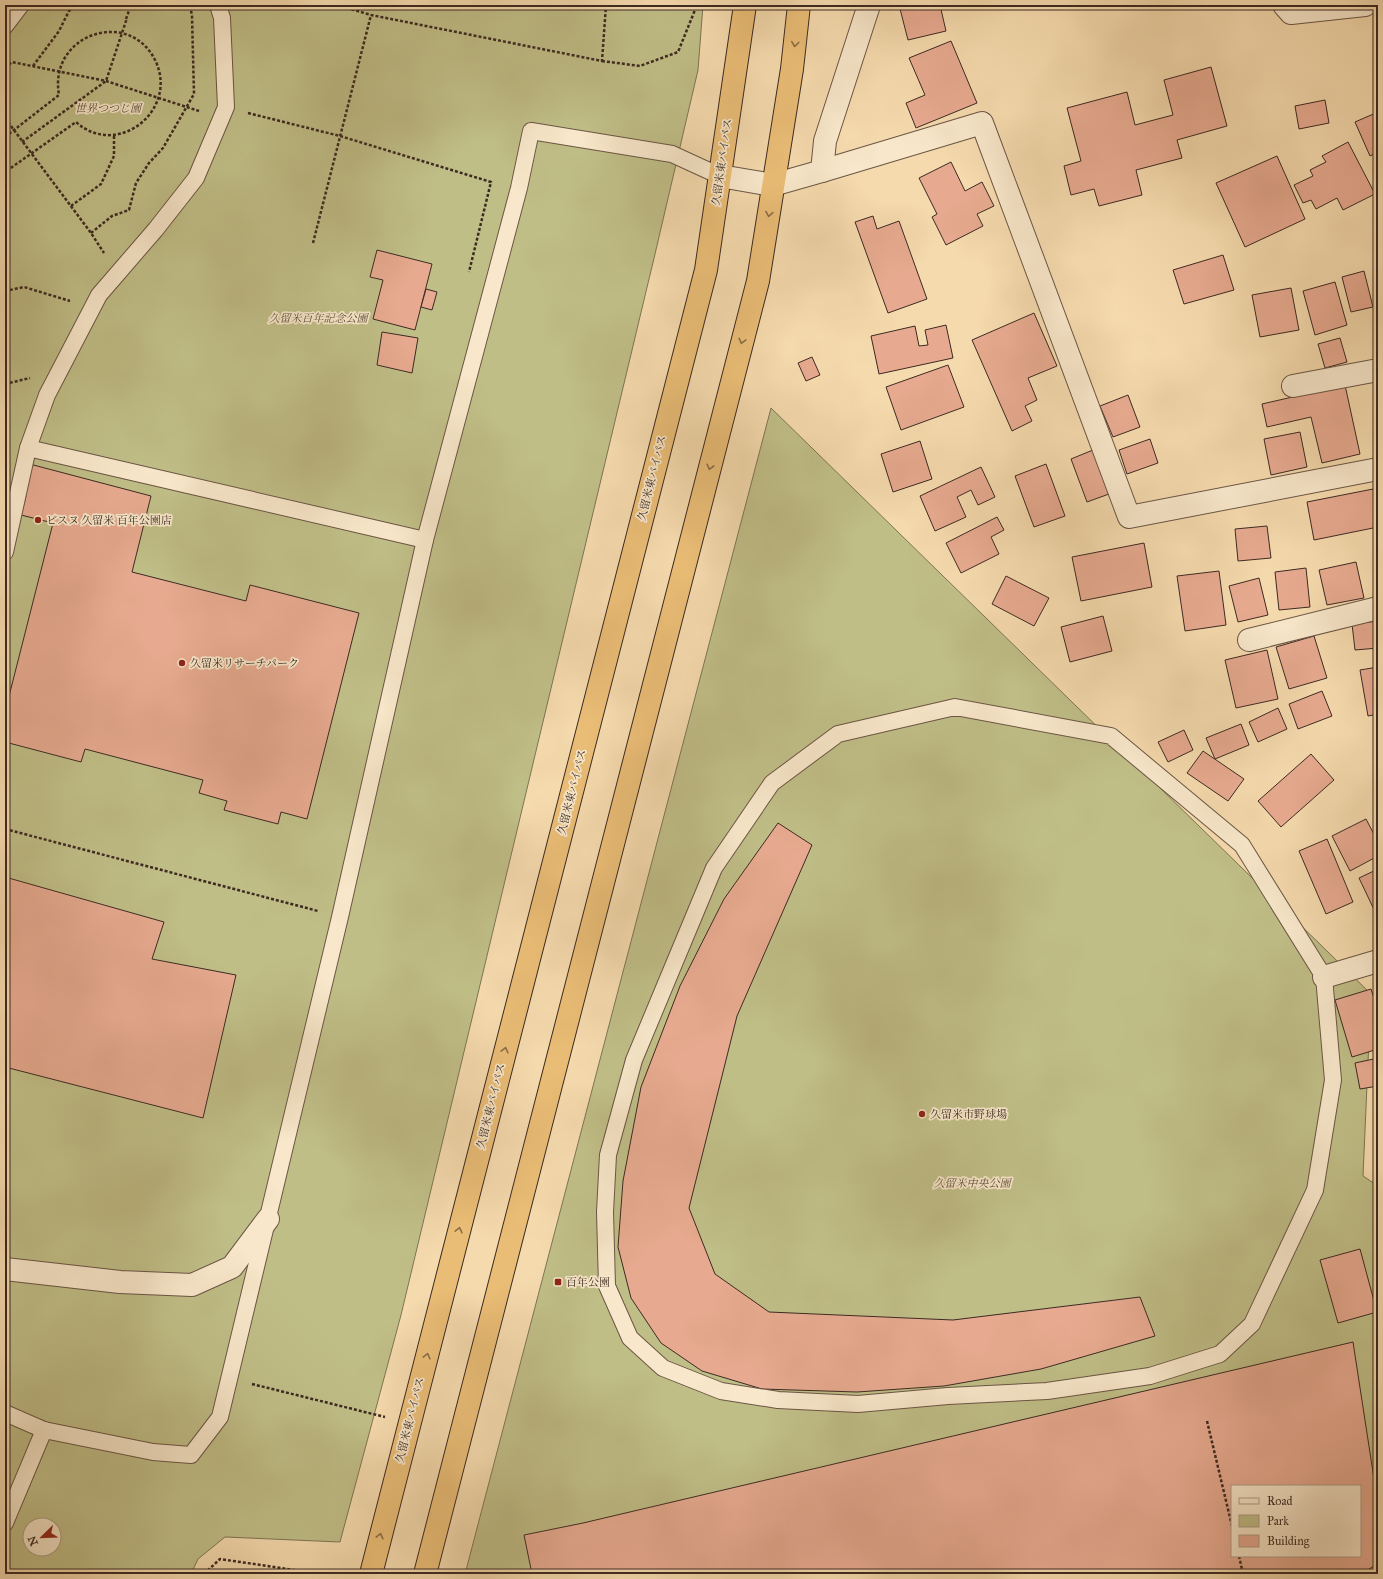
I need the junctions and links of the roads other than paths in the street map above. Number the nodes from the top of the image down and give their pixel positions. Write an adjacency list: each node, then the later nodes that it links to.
1 (10, 5): 9 (lane)
2 (21, 5): 10 (lane)
3 (218, 5): 16 (lane)
4 (745, 5): 12 (highway, 久留米東バイパス)
5 (799, 5): 13 (highway, one-way to 13)
6 (869, 5): 11 (street)
7 (1284, 5): 8 (street)
8 (1365, 5)
9 (5, 17)
10 (5, 26)
11 (822, 171): 13 (street); 17 (street)
12 (720, 176): 13 (street); 18 (lane); 29 (highway, 久留米東バイパス, one-way to 12)
13 (773, 185): 30 (highway, one-way to 30)
14 (1378, 370): 15 (street)
15 (1293, 386)
16 (28, 448): 18 (lane); 19 (lane)
17 (1378, 469)
18 (425, 540): 24 (lane)
19 (5, 552)
20 (1378, 608): 21 (street)
21 (1249, 640)
22 (1378, 962): 23 (street)
23 (1324, 976): 23 (lane)
24 (268, 1219): 25 (street); 27 (lane)
25 (5, 1269)
26 (5, 1413): 27 (lane)
27 (44, 1430): 28 (lane)
28 (5, 1523)
29 (371, 1574)
30 (425, 1574)

